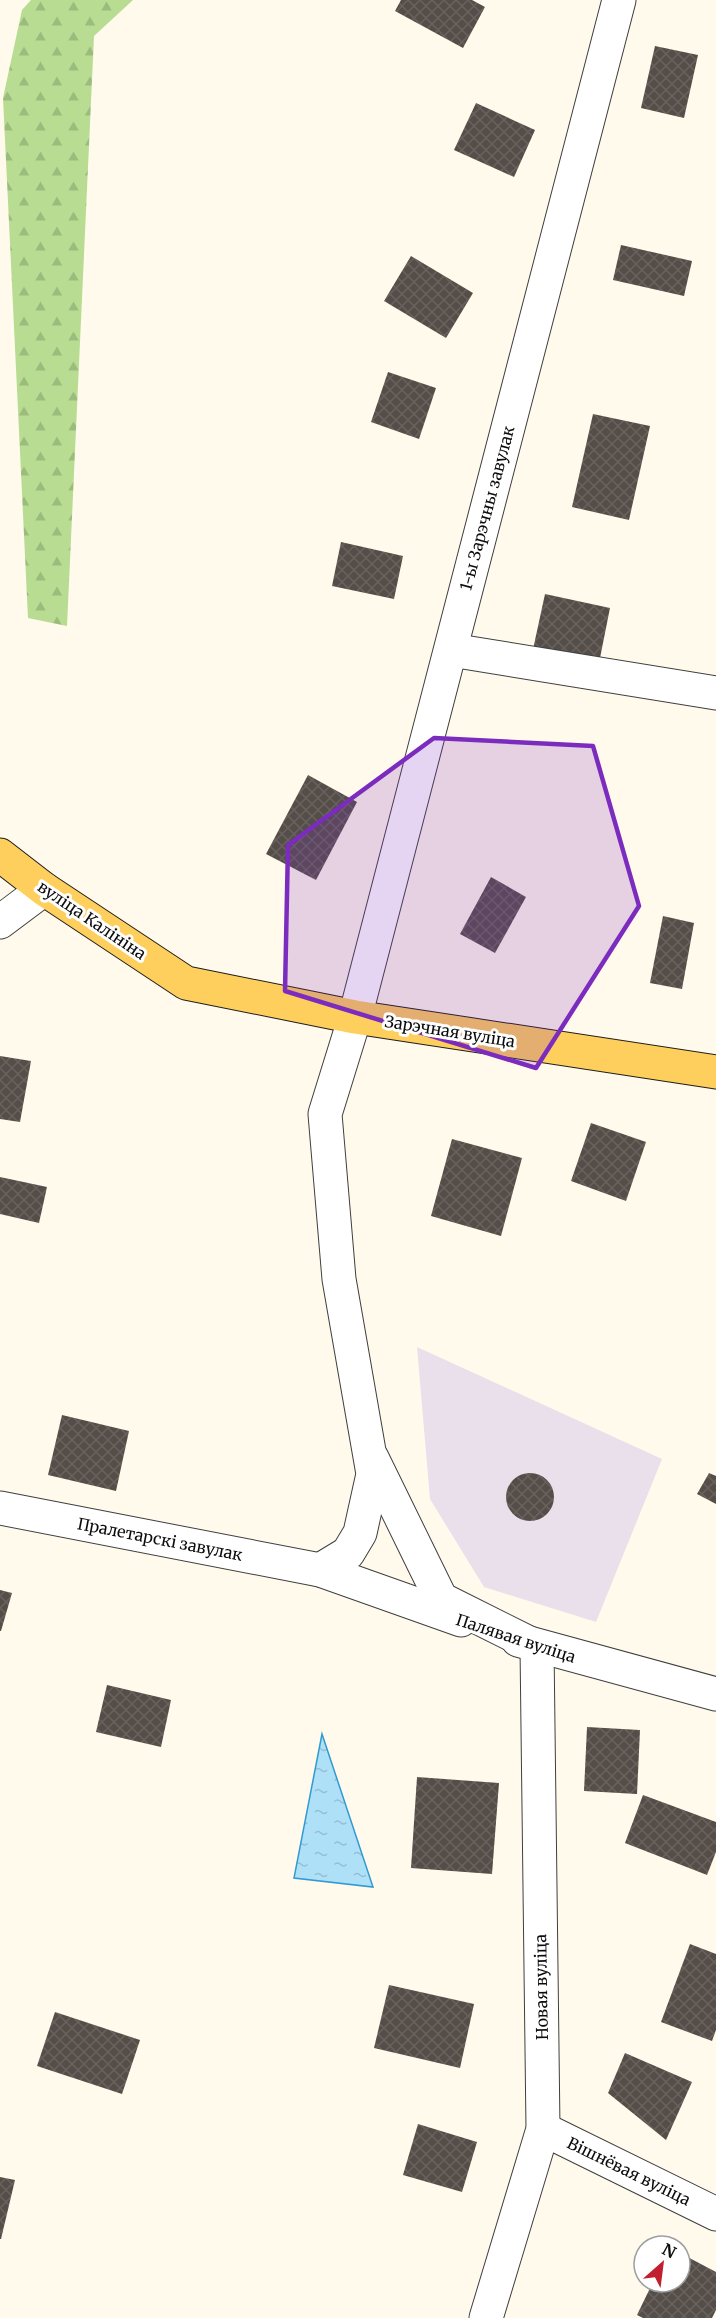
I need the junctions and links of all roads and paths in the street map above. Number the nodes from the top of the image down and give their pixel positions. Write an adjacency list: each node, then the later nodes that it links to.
1 (620, 0): 2 (street, 1-ы Зарэчны завулак)
2 (451, 650): 3 (street); 8 (street, 1-ы Зарэчны завулак)
3 (716, 693)
4 (0, 855): 5 (main road, вуліца Калініна)
5 (44, 889): 6 (street); 7 (main road, вуліца Калініна)
6 (0, 922)
7 (186, 982): 8 (main road, Зарэчная вуліца)
8 (355, 1017): 9 (main road, Зарэчная вуліца); 10 (street, 1-ы Зарэчны завулак)
9 (716, 1072)
10 (371, 1455): 12 (street); 13 (street)
11 (0, 1508): 12 (street, Пралетарскі завулак)
12 (320, 1570): 13 (street, Палявая вуліца)
13 (537, 1647): 14 (street, Палявая вуліца); 15 (street, Новая вуліца)
14 (716, 1694)
15 (543, 2129): 16 (street, Вішнёвая вуліца); 17 (street, Новая вуліца)
16 (716, 2214)
17 (486, 2318)

